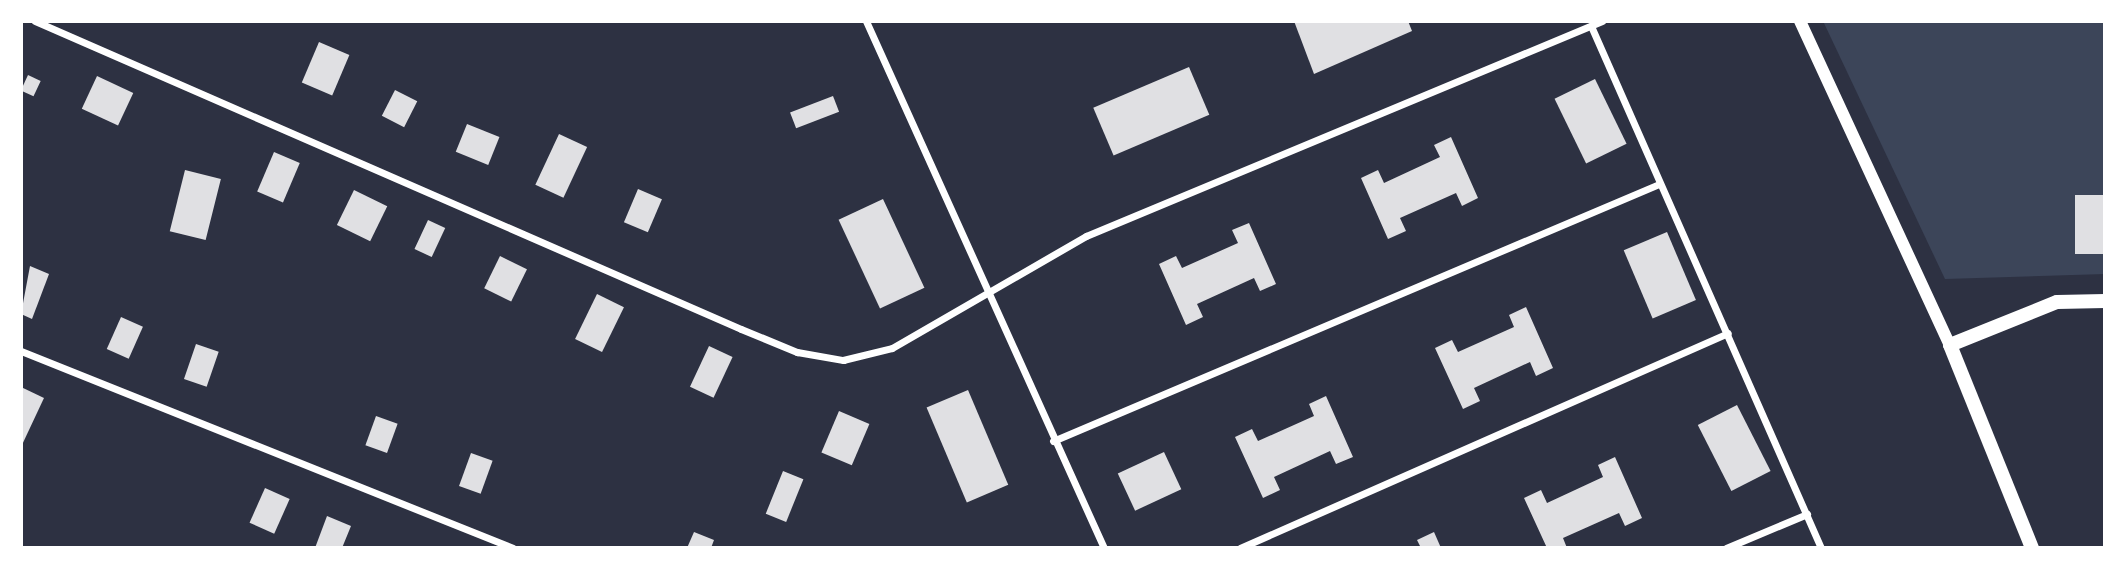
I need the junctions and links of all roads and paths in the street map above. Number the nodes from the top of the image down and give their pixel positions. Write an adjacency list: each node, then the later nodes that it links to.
1 (35, 21): 7 (street)
2 (866, 21): 7 (street)
3 (1602, 21): 5 (street)
4 (1800, 21): 10 (street)
5 (1591, 26): 6 (street); 7 (street)
6 (1659, 184): 9 (street); 12 (street)
7 (985, 295): 12 (street)
8 (2105, 301): 10 (main road)
9 (1728, 333): 13 (street); 16 (street)
10 (1950, 345): 19 (main road)
11 (21, 351): 14 (street)
12 (1053, 441): 15 (street)
13 (1807, 514): 17 (street); 18 (street)
14 (513, 548)
15 (1104, 548)
16 (1240, 548)
17 (1726, 548)
18 (1821, 548)
19 (2032, 548)

